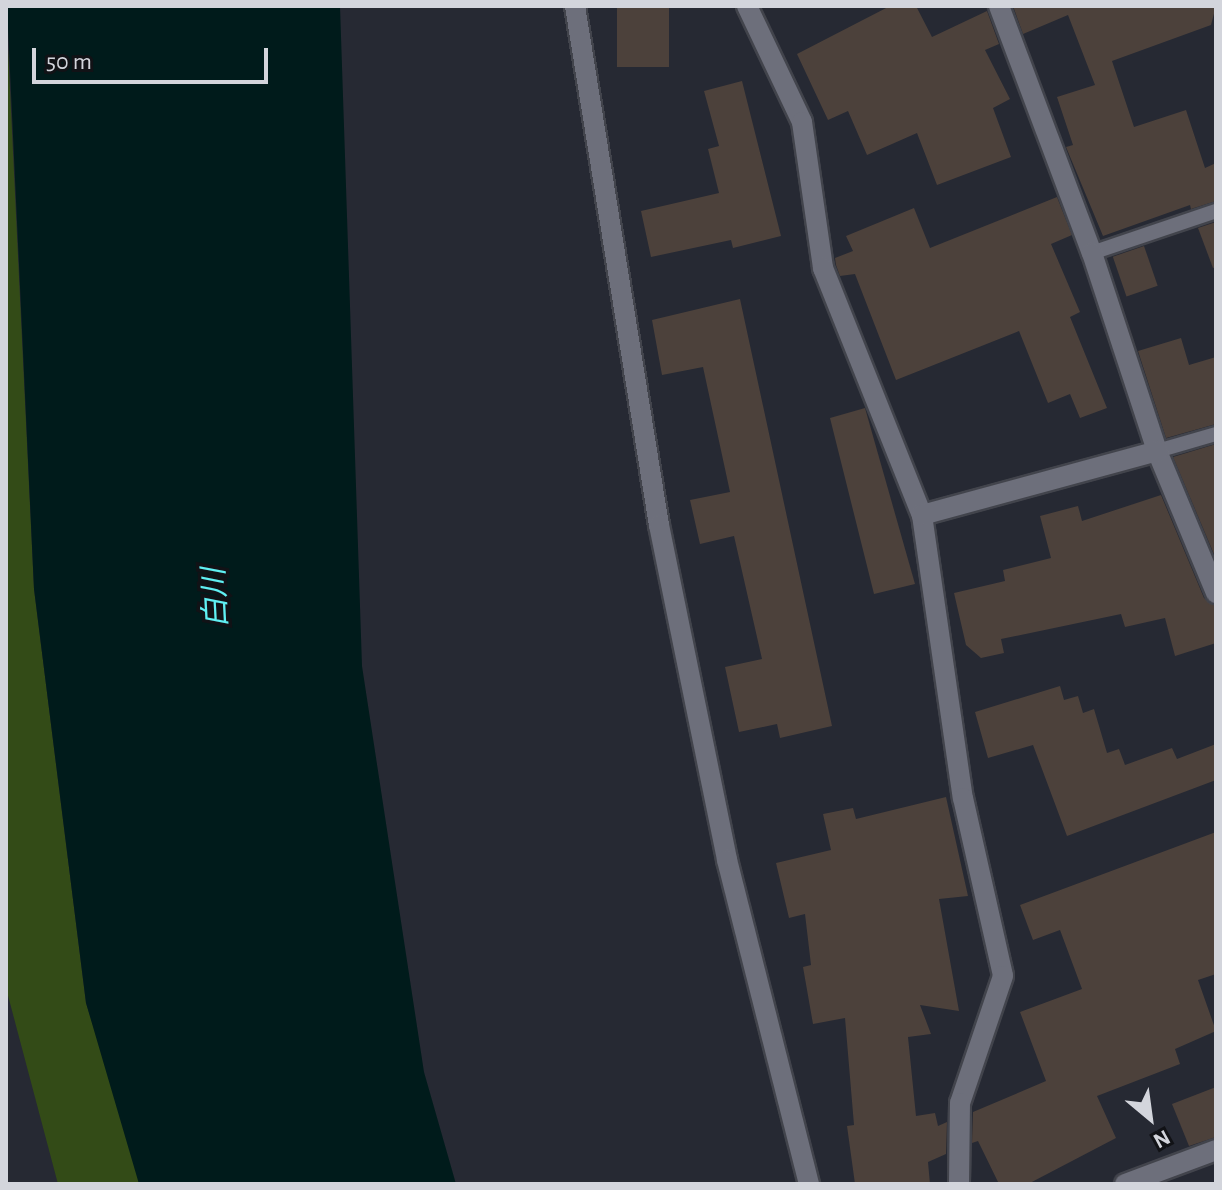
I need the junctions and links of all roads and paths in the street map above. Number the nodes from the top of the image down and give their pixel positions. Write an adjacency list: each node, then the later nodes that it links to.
1 (575, 6): 11 (street)
2 (747, 6): 8 (street)
3 (999, 6): 5 (street)
4 (1216, 211): 5 (lane)
5 (1092, 253): 7 (street)
6 (1216, 434): 7 (lane)
7 (1157, 451): 8 (street); 9 (street)
8 (922, 515): 12 (street)
9 (1216, 593)
10 (1216, 1150): 13 (street)
11 (809, 1184)
12 (959, 1184)
13 (1125, 1184)

